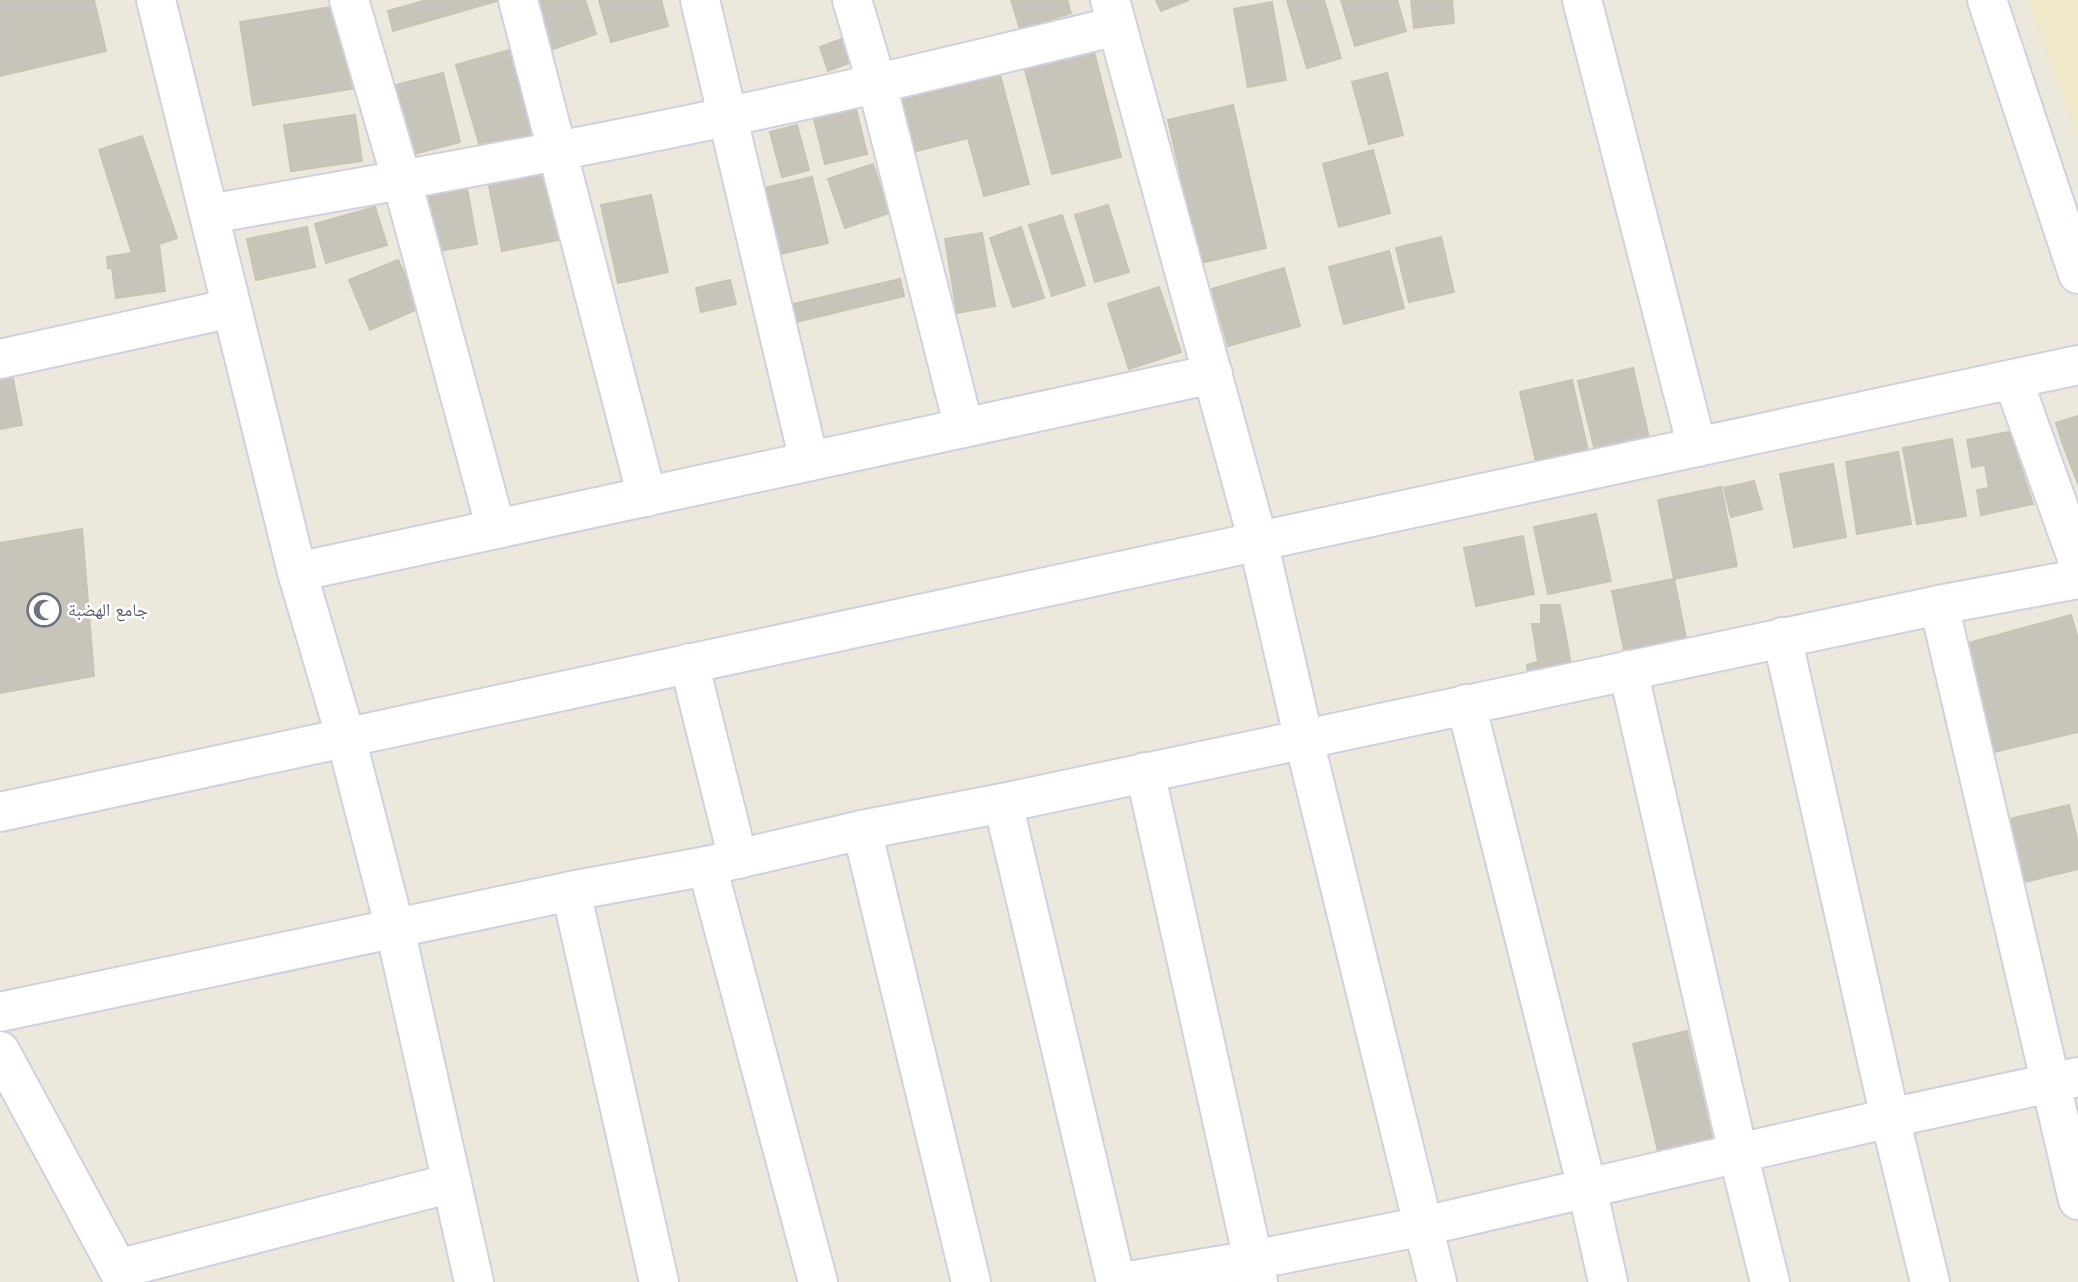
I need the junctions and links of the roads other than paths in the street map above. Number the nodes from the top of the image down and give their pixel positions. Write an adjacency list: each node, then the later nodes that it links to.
1 (156, 0): 13 (street)
2 (349, 0): 12 (street)
3 (518, 0): 11 (street)
4 (700, 0): 10 (street)
5 (852, 0): 9 (street)
6 (1987, 0): 14 (street)
7 (1591, 2): 21 (street)
8 (1114, 13): 9 (street); 18 (street)
9 (877, 84): 10 (street); 20 (street)
10 (727, 117): 11 (street); 22 (street)
11 (557, 150): 12 (street); 23 (street)
12 (402, 181): 13 (street); 24 (street)
13 (209, 214): 15 (street)
14 (2078, 274)
15 (232, 308): 16 (street); 27 (street)
16 (0, 359)
17 (2078, 365): 19 (street)
18 (1213, 374): 20 (street); 25 (street)
19 (2013, 380): 21 (street); 26 (street)
20 (964, 428): 22 (street)
21 (1697, 447): 25 (street)
22 (809, 461): 23 (street)
23 (647, 496): 24 (street)
24 (496, 529): 27 (street)
25 (1258, 541): 31 (street); 35 (street)
26 (2078, 561)
27 (297, 572): 34 (street)
28 (2078, 579): 29 (street)
29 (1939, 605): 30 (street); 45 (street)
30 (1782, 638): 32 (street); 46 (street)
31 (689, 663): 34 (street); 40 (street)
32 (1628, 670): 33 (street); 47 (street)
33 (1466, 704): 35 (street); 49 (street)
34 (346, 738): 38 (street); 42 (street)
35 (1304, 740): 36 (street); 51 (street)
36 (1145, 772): 37 (street); 52 (street)
37 (1003, 803): 39 (street); 58 (street)
38 (0, 812)
39 (863, 830): 40 (street); 57 (street)
40 (723, 862): 41 (street); 56 (street)
41 (571, 891): 42 (street); 55 (street)
42 (395, 929): 43 (street); 48 (street)
43 (0, 1012)
44 (0, 1051): 53 (street)
45 (2064, 1080): 46 (street); 50 (street)
46 (1890, 1118): 47 (street); 63 (street)
47 (1738, 1153): 49 (street); 62 (street)
48 (452, 1183): 53 (street); 54 (street)
49 (1587, 1188): 51 (street); 61 (street)
50 (2078, 1200)
51 (1424, 1226): 52 (street); 60 (street)
52 (1256, 1271): 59 (street)
53 (122, 1276)
54 (474, 1282)
55 (659, 1282)
56 (818, 1282)
57 (971, 1282)
58 (1116, 1282)
59 (1123, 1282)
60 (1437, 1282)
61 (1608, 1282)
62 (1770, 1282)
63 (1930, 1282)

